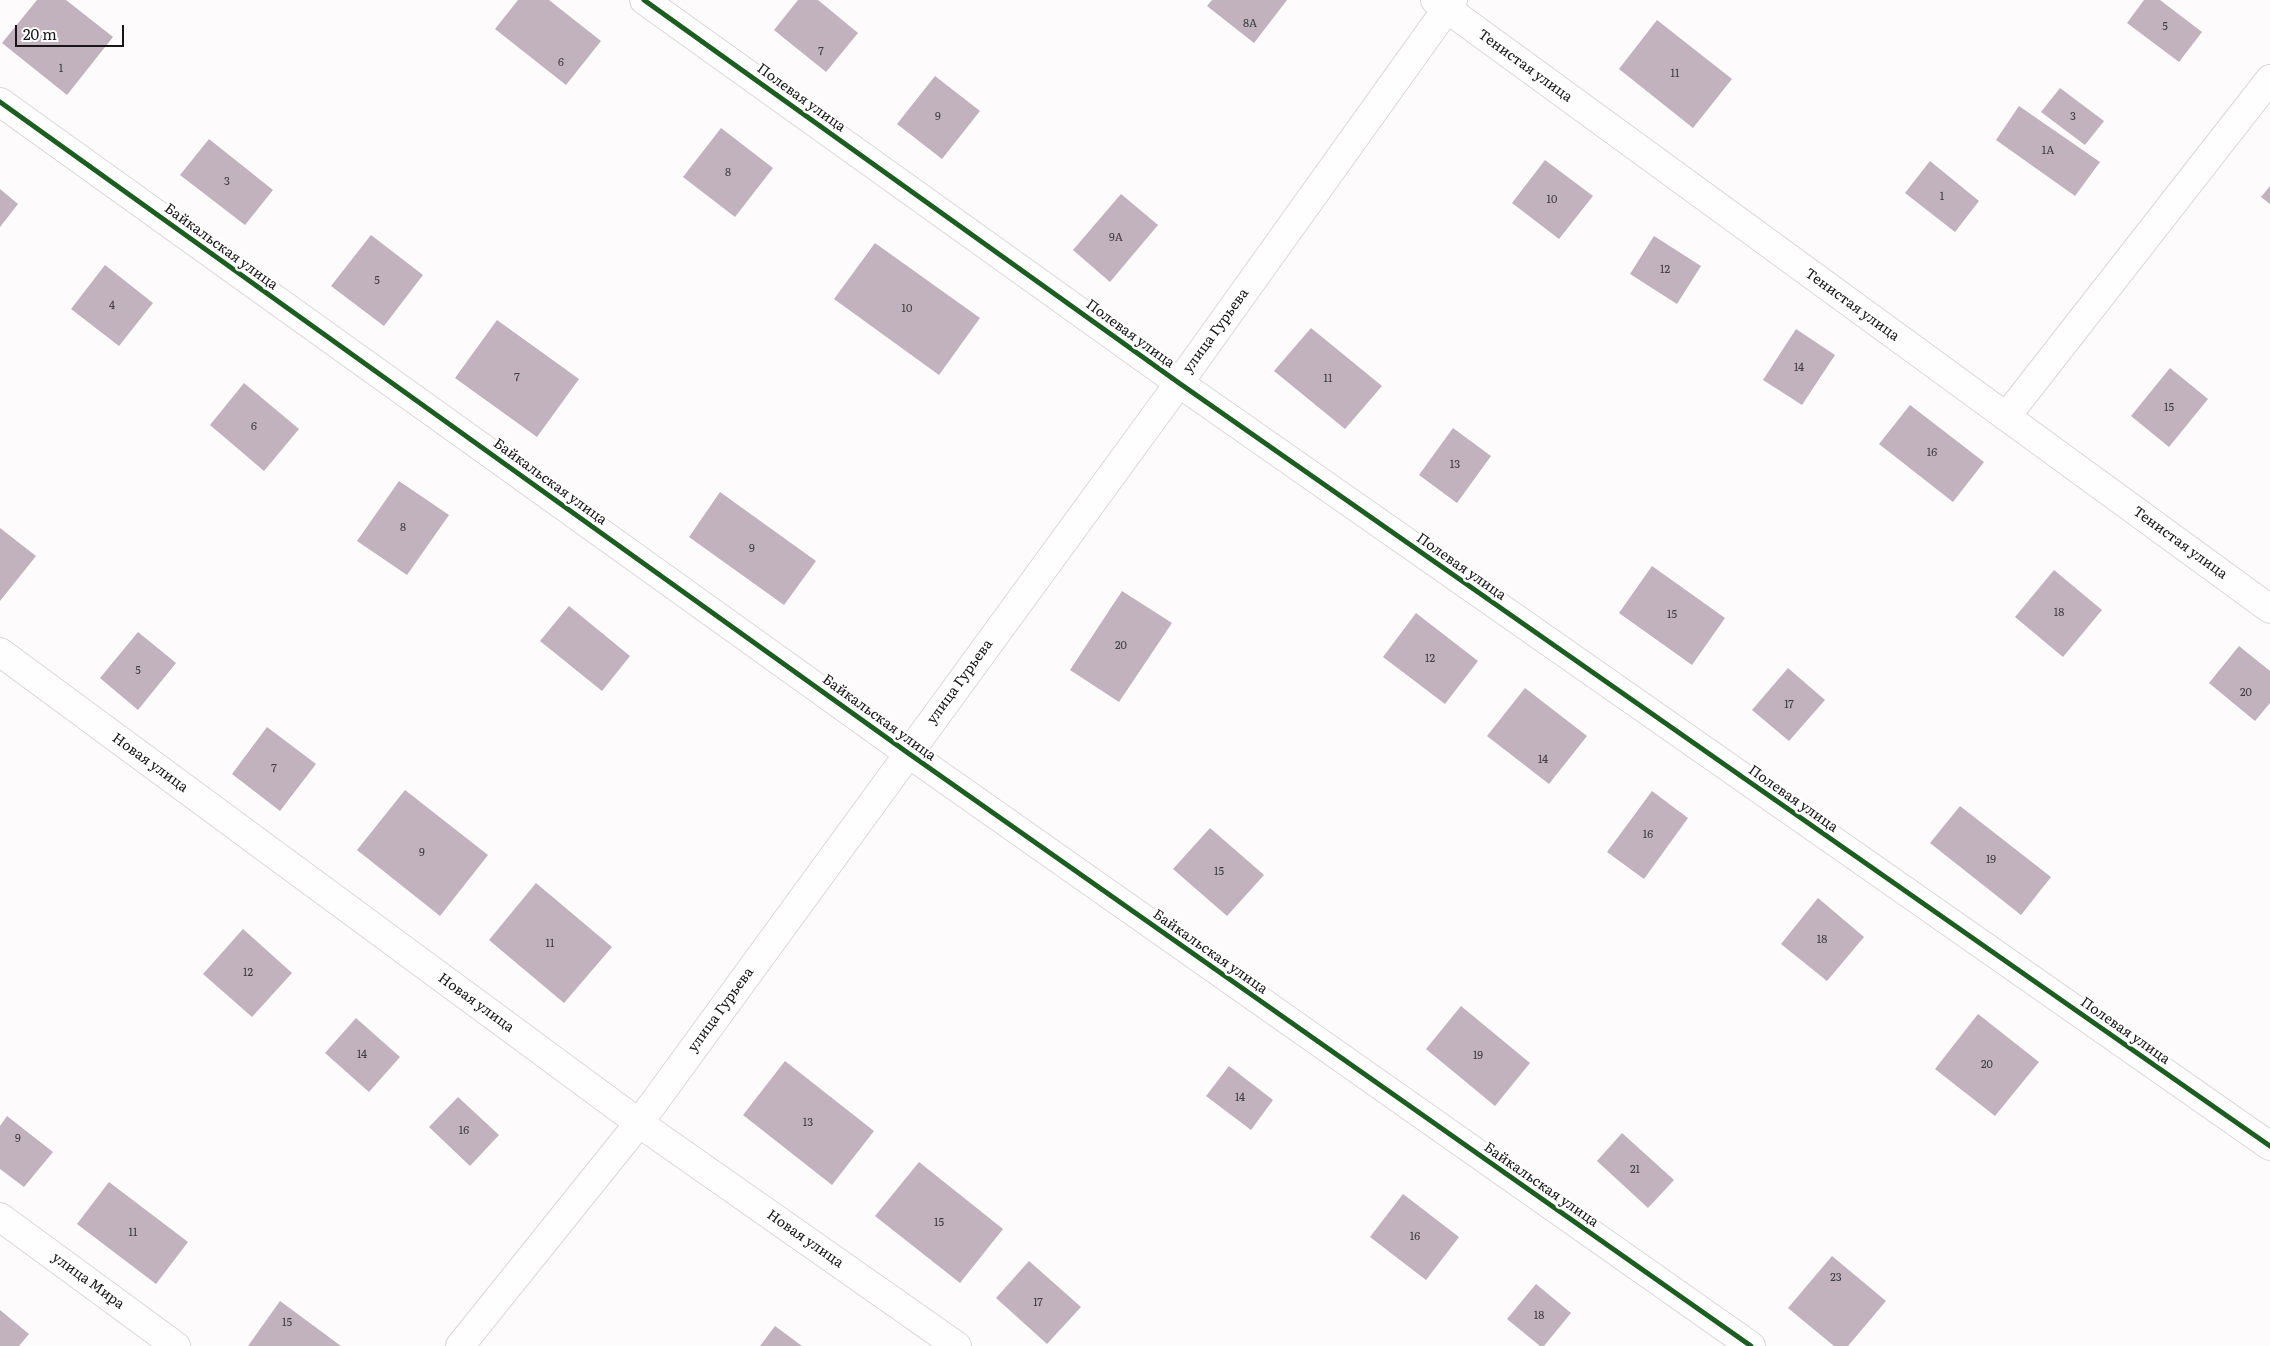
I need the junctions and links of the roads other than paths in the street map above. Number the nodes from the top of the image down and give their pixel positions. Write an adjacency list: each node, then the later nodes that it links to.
1 (644, 0): 5 (street, Полевая улица)
2 (1445, 3): 5 (street, улица Гурьева); 6 (street, Тенистая улица)
3 (2270, 80): 6 (street)
4 (0, 102): 9 (street, Байкальская улица)
5 (1179, 383): 9 (street, улица Гурьева); 11 (street, Полевая улица)
6 (2006, 417): 7 (street, Тенистая улица)
7 (2270, 609)
8 (0, 652): 10 (street, Новая улица)
9 (908, 753): 10 (street, улица Гурьева); 16 (street, Байкальская улица)
10 (639, 1123): 14 (street, улица Гурьева); 15 (street, Новая улица)
11 (2270, 1146)
12 (0, 1217): 13 (street, улица Мира)
13 (176, 1346)
14 (460, 1346)
15 (957, 1346)
16 (1751, 1346)

